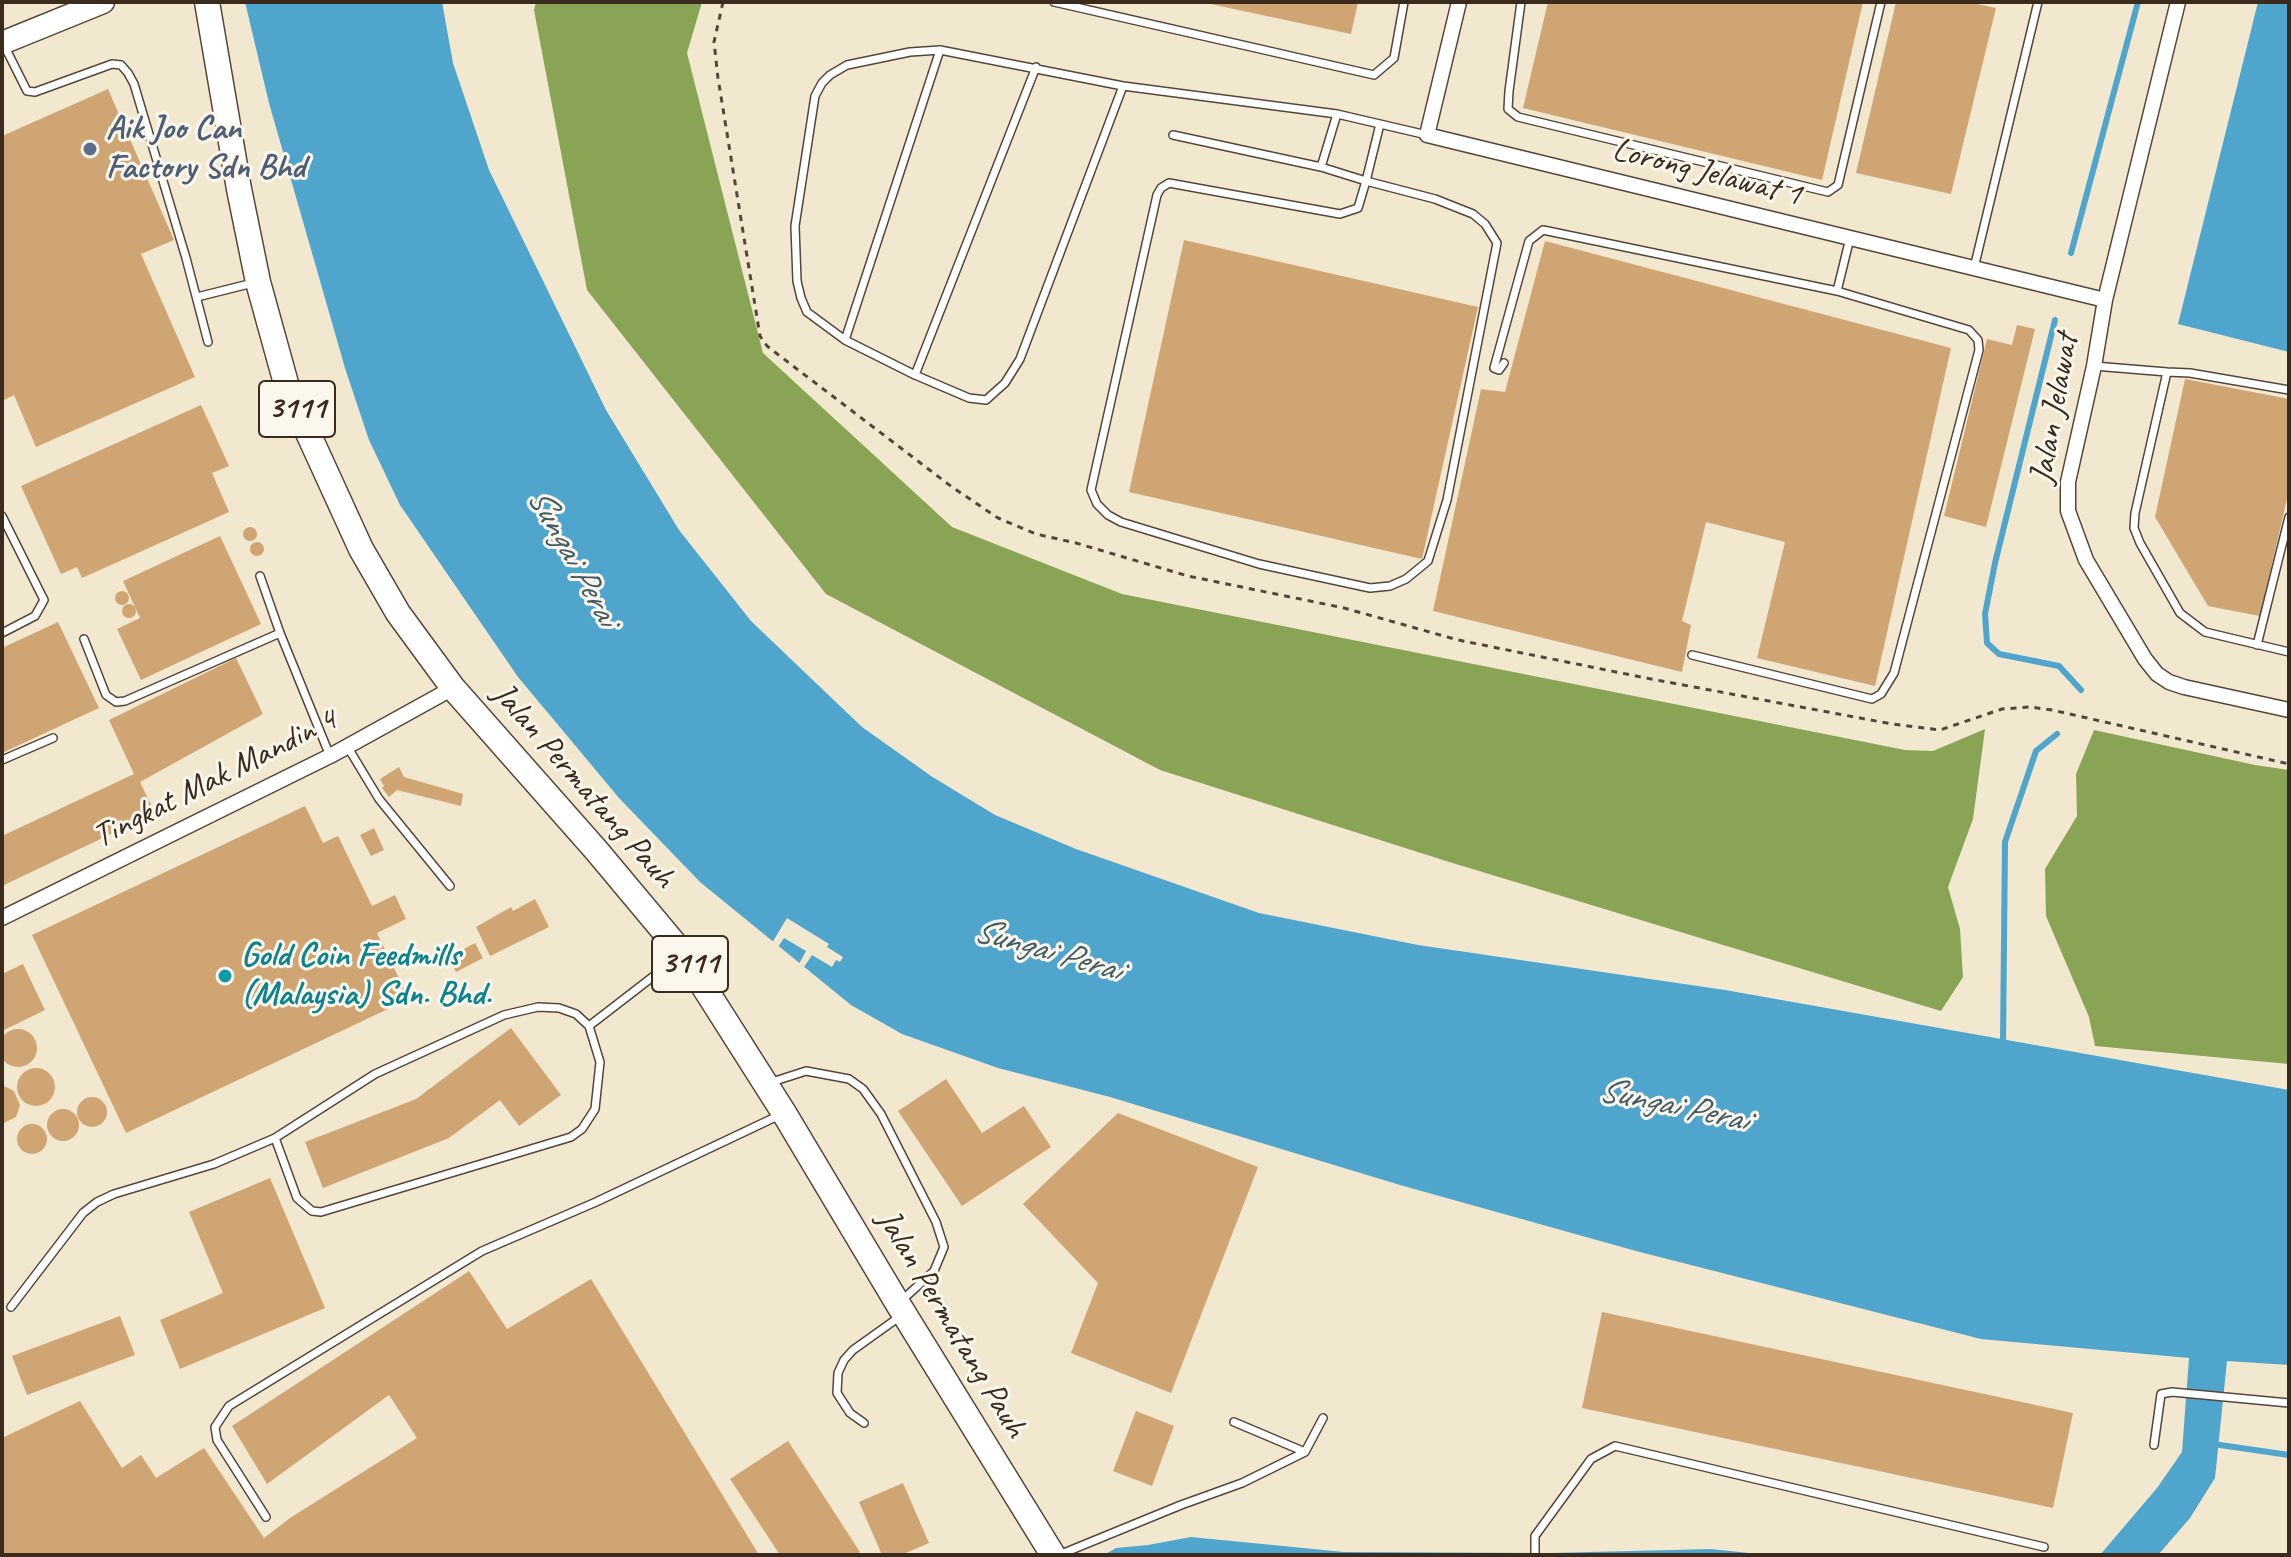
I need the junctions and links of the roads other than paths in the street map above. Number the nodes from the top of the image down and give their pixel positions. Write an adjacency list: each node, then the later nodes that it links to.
1 (103, 2): 10 (main road)
2 (207, 2): 22 (main road, Jalan Permatang Pauh / 3111)
3 (1054, 2): 4 (lane)
4 (1404, 2)
5 (1459, 2): 17 (street)
6 (1521, 2): 7 (lane)
7 (1881, 2)
8 (2038, 2): 21 (lane)
9 (2178, 2): 25 (street, Jalan Jelawat)
10 (3, 43): 24 (lane)
11 (940, 50): 12 (lane); 26 (lane); 26 (lane)
12 (1036, 67): 13 (lane); 31 (lane)
13 (1123, 86): 14 (lane); 31 (lane)
14 (1337, 114): 15 (lane); 18 (lane)
15 (1380, 124): 17 (lane); 19 (lane)
16 (1173, 135): 18 (lane)
17 (1427, 135): 20 (street, Lorong Jelawat 1)
18 (1321, 167): 19 (lane)
19 (1366, 181): 19 (lane)
20 (1850, 238): 21 (street, Lorong Jelawat 1); 23 (lane)
21 (1974, 268): 25 (street, Lorong Jelawat 1)
22 (258, 282): 24 (lane); 42 (main road, Jalan Permatang Pauh / 3111)
23 (1837, 291): 28 (lane); 41 (lane)
24 (197, 297): 27 (lane)
25 (2105, 300): 29 (street, Jalan Jelawat)
26 (845, 340): 31 (lane)
27 (208, 342)
28 (1504, 363)
29 (2094, 366): 30 (lane); 43 (street, Jalan Jelawat)
30 (2167, 372): 32 (lane); 39 (lane)
31 (915, 375)
32 (2289, 390)
33 (2, 516): 36 (lane)
34 (2289, 517): 39 (lane)
35 (260, 576): 37 (lane)
36 (2, 633)
37 (280, 633): 38 (lane); 46 (lane)
38 (84, 639)
39 (2257, 645): 40 (lane)
40 (2289, 652)
41 (1692, 655)
42 (453, 688): 45 (street, Tingkat Mak Mandin 4); 50 (main road, Jalan Permatang Pauh / 3111)
43 (2289, 710)
44 (53, 738): 47 (lane)
45 (347, 746): 46 (street, Tingkat Mak Mandin 4); 48 (lane)
46 (330, 756): 49 (street, Tingkat Mak Mandin 4)
47 (2, 760)
48 (450, 886)
49 (2, 918)
50 (683, 954): 51 (lane); 52 (main road, Jalan Permatang Pauh / 3111)
51 (589, 1026): 54 (lane); 54 (lane)
52 (766, 1084): 53 (main road, Jalan Permatang Pauh / 3111); 56 (lane)
53 (784, 1113): 56 (main road, Jalan Permatang Pauh / 3111); 63 (lane)
54 (275, 1138): 55 (lane)
55 (11, 1307)
56 (901, 1309): 60 (lane); 65 (main road, Jalan Permatang Pauh / 3111)
57 (2289, 1403): 61 (lane)
58 (1323, 1418): 62 (lane)
59 (1234, 1422): 62 (lane)
60 (864, 1423)
61 (2154, 1445)
62 (1305, 1452): 65 (lane)
63 (266, 1517)
64 (2044, 1547): 66 (lane)
65 (1056, 1555)
66 (1535, 1555)

